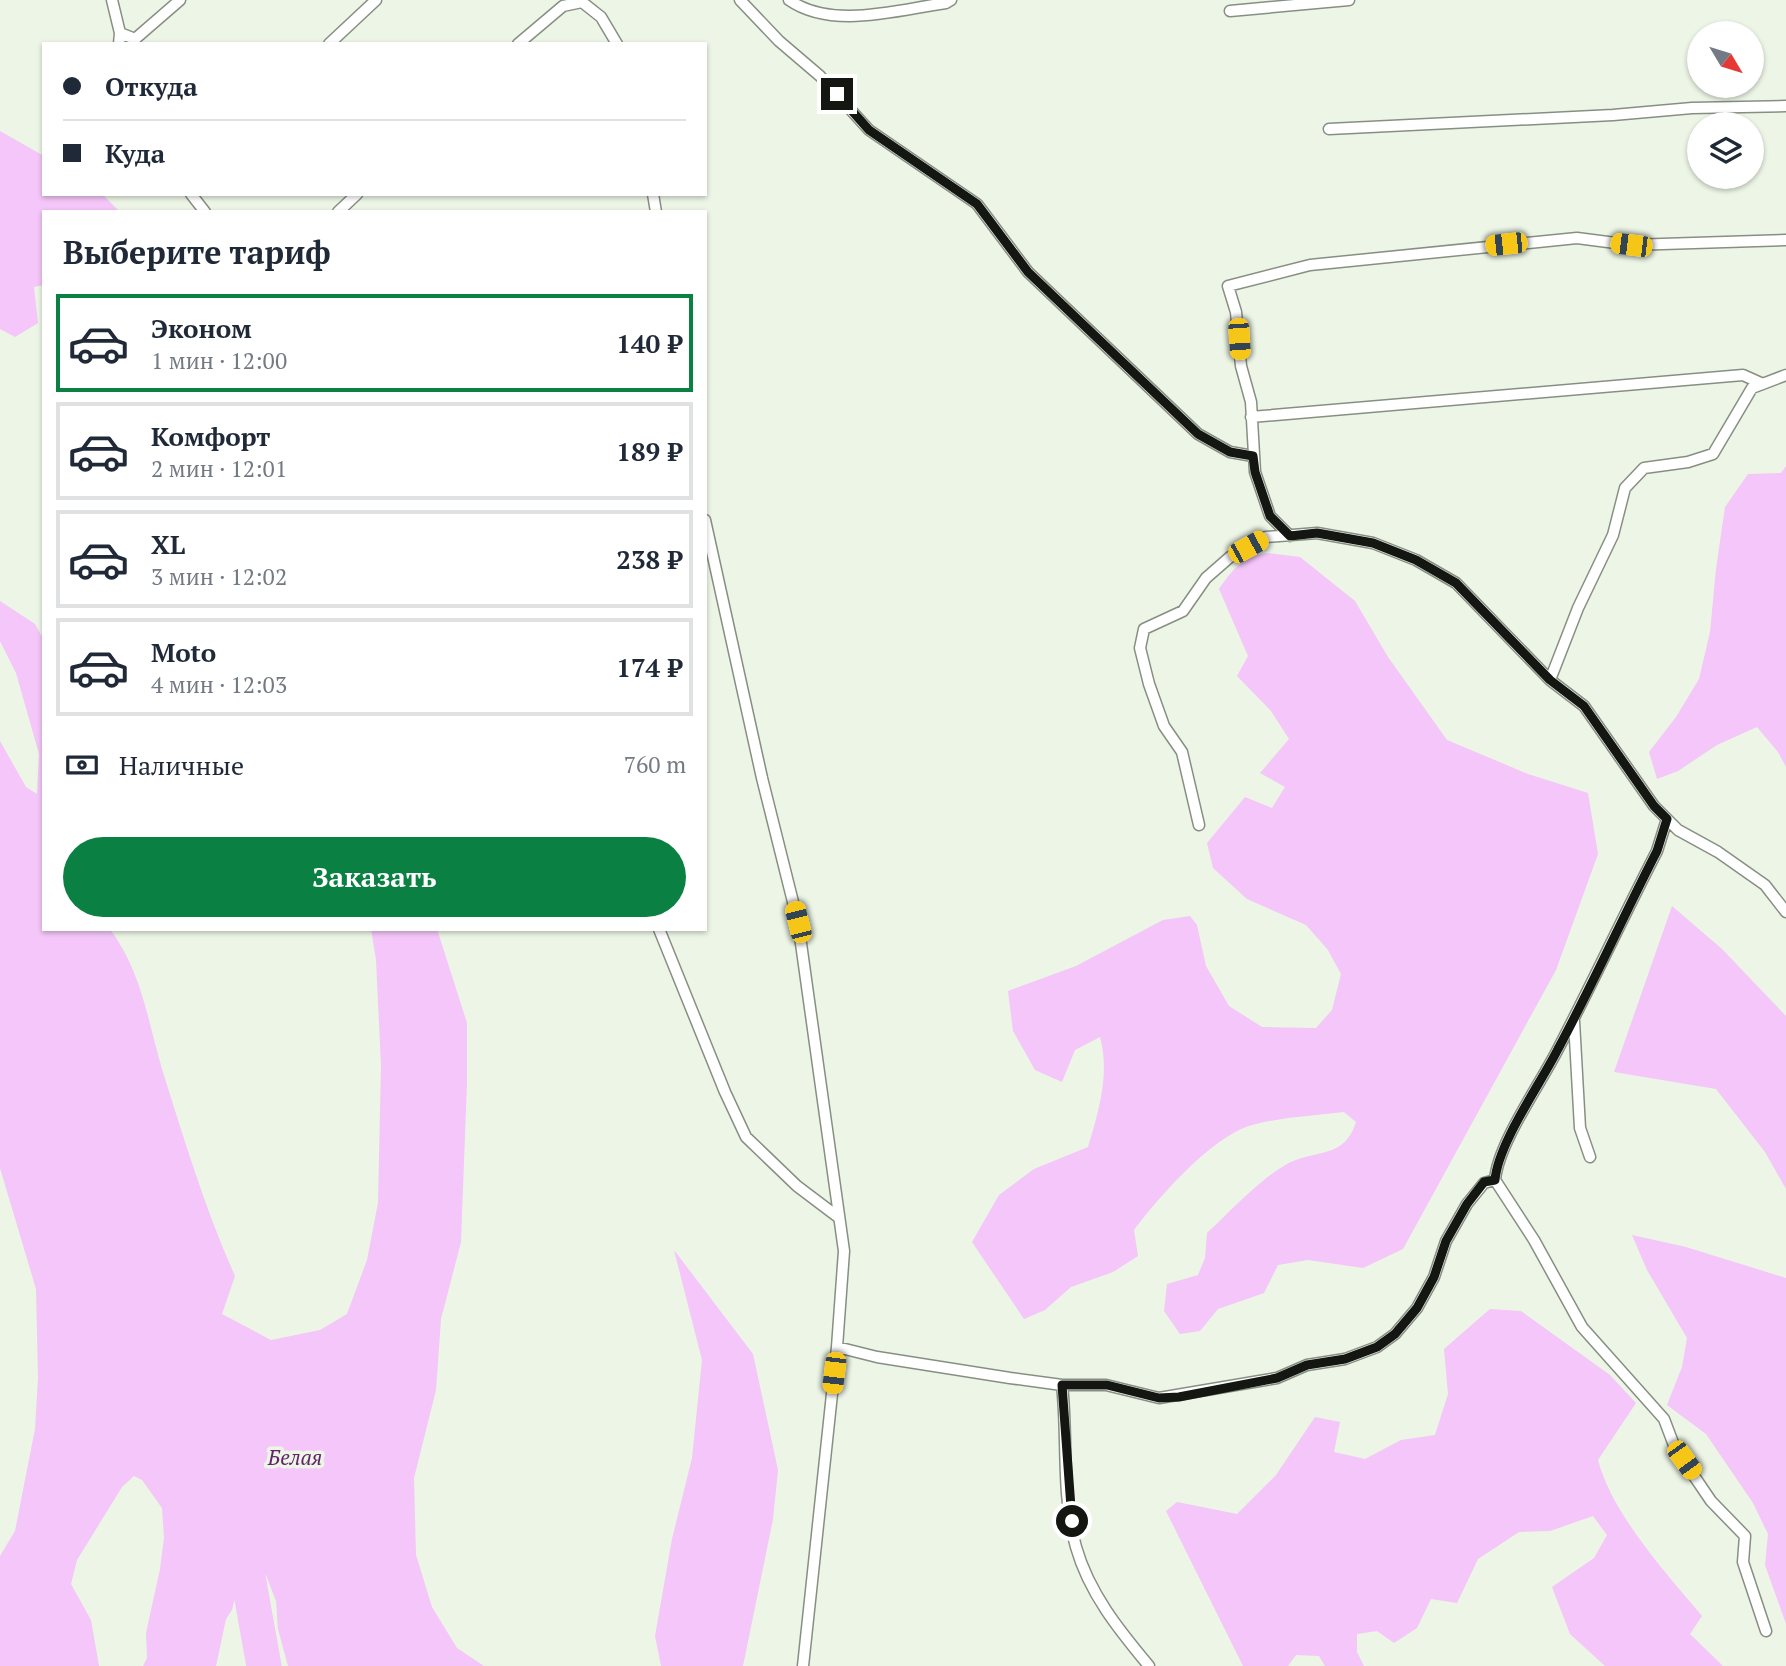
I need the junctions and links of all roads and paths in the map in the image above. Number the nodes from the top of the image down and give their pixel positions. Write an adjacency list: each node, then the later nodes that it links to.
1 (112, 0): 9 (lane)
2 (180, 0): 10 (lane)
3 (376, 0): 11 (lane)
4 (740, 0): 24 (lane)
5 (789, 0): 6 (lane)
6 (951, 0)
7 (1349, 0): 8 (lane)
8 (1230, 11)
9 (119, 38): 10 (lane)
10 (138, 41)
11 (331, 42)
12 (520, 42): 13 (lane)
13 (616, 42)
14 (1786, 106): 15 (lane)
15 (1329, 129)
16 (193, 196): 18 (lane)
17 (355, 196): 19 (lane)
18 (203, 210)
19 (340, 210)
20 (1786, 240): 23 (lane)
21 (1786, 375): 22 (lane)
22 (1763, 384): 23 (lane); 27 (lane)
23 (1251, 417): 24 (lane)
24 (1253, 456): 26 (lane)
25 (707, 529): 35 (lane)
26 (1290, 536): 27 (lane); 29 (lane)
27 (1550, 680): 28 (lane)
28 (1667, 819): 30 (lane); 32 (lane)
29 (1199, 825)
30 (1786, 912)
31 (660, 931): 35 (lane)
32 (1574, 1018): 33 (lane); 34 (lane)
33 (1590, 1157)
34 (1495, 1180): 37 (lane); 38 (lane)
35 (838, 1217): 36 (lane)
36 (837, 1347): 37 (lane); 39 (lane)
37 (1062, 1385): 40 (lane)
38 (1766, 1631)
39 (803, 1666)
40 (1149, 1666)

